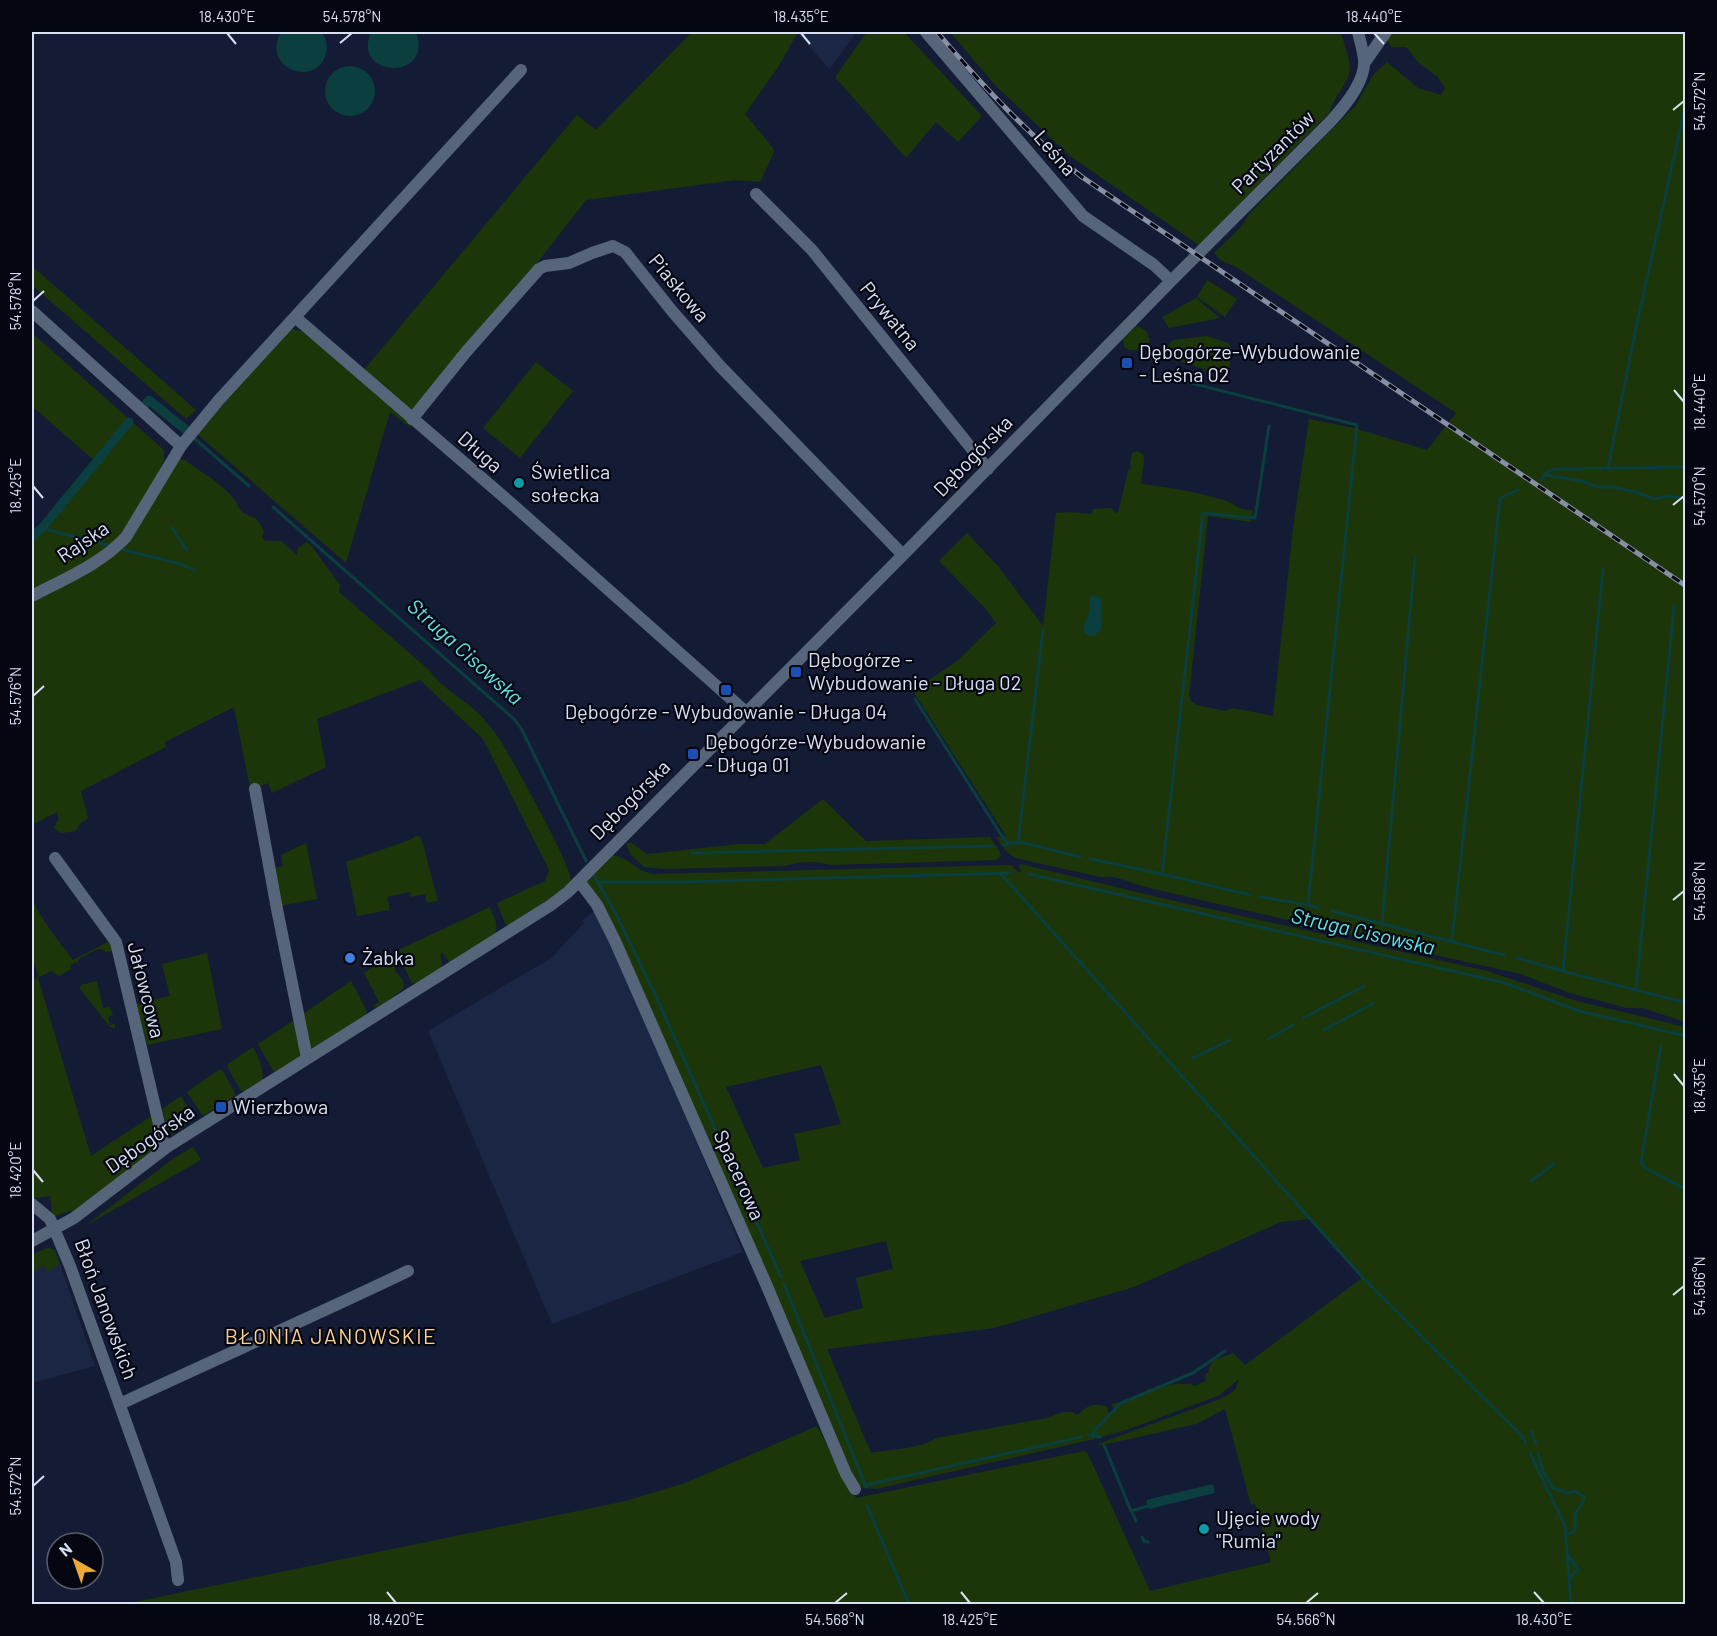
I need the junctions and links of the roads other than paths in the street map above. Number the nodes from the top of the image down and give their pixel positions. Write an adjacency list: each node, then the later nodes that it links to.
1 (926, 32): 7 (street, Leśna)
2 (1358, 32): 4 (street)
3 (1386, 32): 4 (street, Partyzantów)
4 (1365, 62): 7 (street, Partyzantów)
5 (521, 70): 9 (street)
6 (756, 194): 12 (street, Prywatna)
7 (1171, 281): 12 (street, Dębogórska)
8 (32, 311): 11 (street)
9 (296, 317): 10 (street, Długa); 11 (street)
10 (412, 419): 13 (street, Piaskowa); 15 (street, Długa)
11 (181, 446): 14 (street, Rajska)
12 (988, 469): 13 (street, Dębogórska)
13 (903, 555): 15 (street, Dębogórska)
14 (32, 596)
15 (747, 712): 18 (street, Dębogórska)
16 (255, 789): 19 (street)
17 (55, 858): 20 (street, Jałowcowa)
18 (579, 881): 19 (street, Dębogórska); 26 (street, Spacerowa)
19 (307, 1058): 20 (street, Dębogórska)
20 (167, 1147): 22 (street, Dębogórska)
21 (32, 1204): 22 (street, Błoń Janowskich)
22 (55, 1229): 23 (street, Dębogórska); 25 (street, Błoń Janowskich)
23 (32, 1241)
24 (408, 1271): 25 (street, Błoń Janowskich)
25 (120, 1404): 27 (street, Błoń Janowskich)
26 (855, 1489)
27 (178, 1580)

